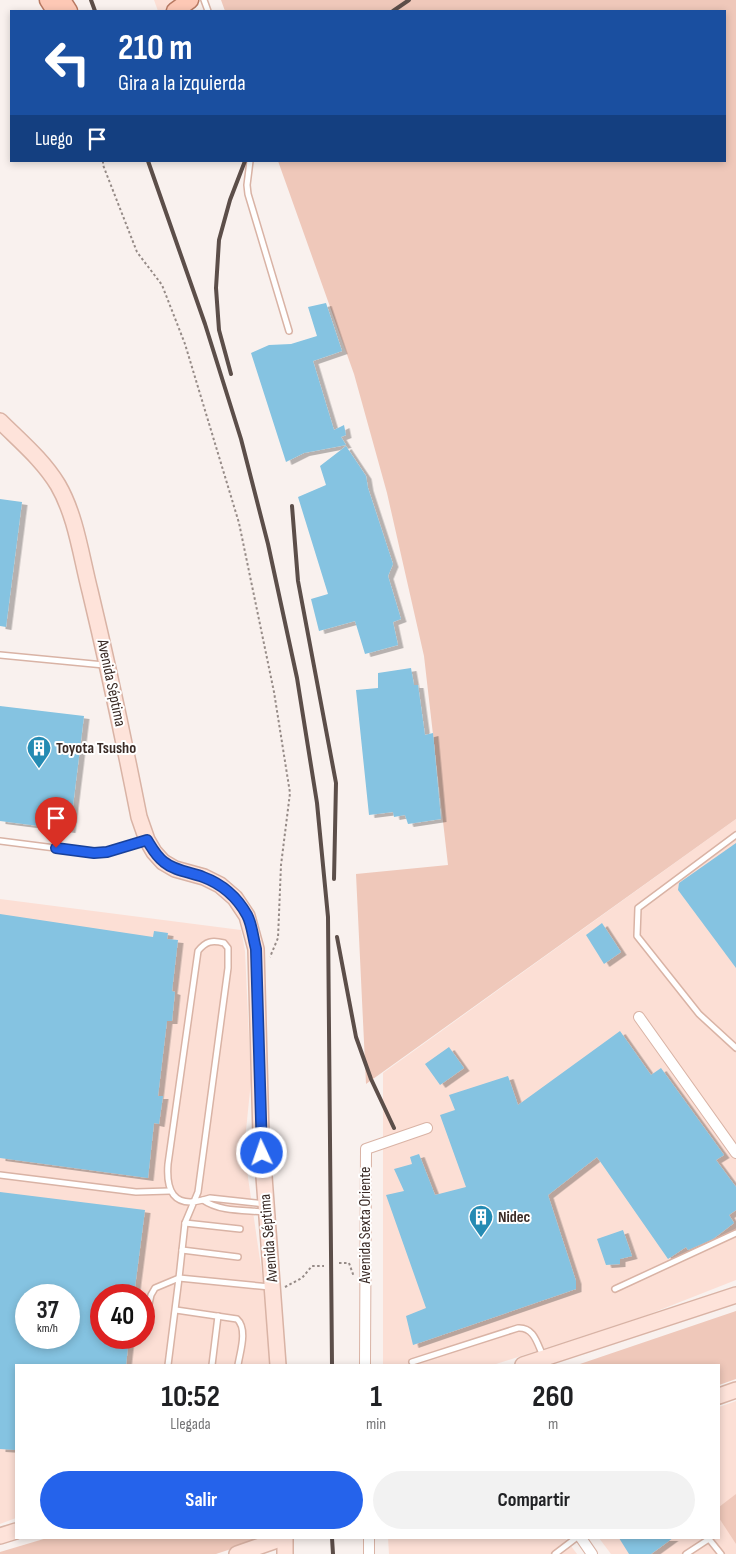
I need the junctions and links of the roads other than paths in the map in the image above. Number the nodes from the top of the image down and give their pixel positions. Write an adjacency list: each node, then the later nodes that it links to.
1 (190, 0): 3 (main road)
2 (203, 0): 4 (main road)
3 (176, 10)
4 (188, 10)
5 (250, 162): 6 (lane)
6 (289, 332)
7 (0, 420): 9 (street, Avenida Séptima)
8 (0, 655): 9 (lane)
9 (108, 666): 11 (street, Avenida Séptima)
10 (736, 835): 14 (lane)
11 (147, 840): 12 (lane); 21 (street, Avenida Séptima)
12 (0, 841)
13 (639, 1017): 16 (street)
14 (736, 1048)
15 (427, 1128): 40 (street, Avenida Sexta Oriente)
16 (736, 1154)
17 (0, 1175): 18 (lane)
18 (170, 1191): 20 (lane); 20 (lane)
19 (203, 1200): 20 (lane); 21 (lane); 21 (lane)
20 (195, 1202): 22 (lane)
21 (266, 1208): 29 (street, Avenida Séptima)
22 (185, 1223): 23 (lane); 25 (lane)
23 (240, 1229)
24 (736, 1233): 30 (lane)
25 (182, 1250): 26 (lane); 27 (lane)
26 (238, 1256)
27 (179, 1278): 28 (lane); 29 (lane); 32 (lane)
28 (155, 1288)
29 (273, 1288): 39 (street, Avenida Séptima)
30 (615, 1289)
31 (736, 1295): 34 (street)
32 (176, 1310): 33 (lane); 36 (lane)
33 (218, 1316): 37 (lane); 38 (lane)
34 (544, 1358): 35 (lane); 41 (street)
35 (412, 1362)
36 (168, 1364)
37 (212, 1364)
38 (238, 1364)
39 (278, 1364)
40 (364, 1364)
41 (526, 1364)
42 (736, 1390): 43 (street)
43 (720, 1396)
44 (15, 1531): 45 (street)
45 (0, 1536)
46 (281, 1539): 51 (street)
47 (284, 1539): 52 (street)
48 (369, 1539): 53 (street)
49 (575, 1539): 54 (lane)
50 (582, 1539): 55 (street)
51 (237, 1554)
52 (285, 1554)
53 (369, 1554)
54 (555, 1554)
55 (592, 1554)
56 (686, 1554): 57 (lane)
57 (721, 1554)

